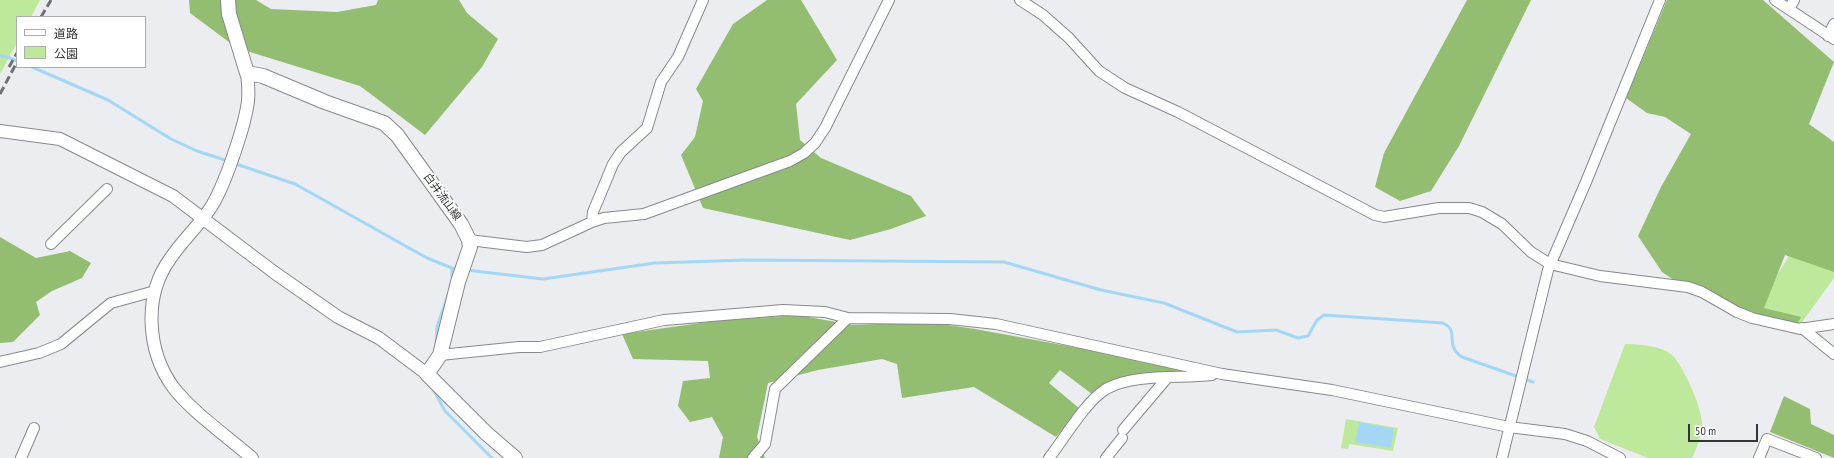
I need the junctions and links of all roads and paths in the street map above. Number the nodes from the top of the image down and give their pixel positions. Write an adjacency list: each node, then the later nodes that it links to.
1 (228, 0): 11 (main road)
2 (703, 0): 15 (street)
3 (888, 0): 15 (street)
4 (1020, 0): 18 (street)
5 (1660, 0): 18 (street)
6 (1775, 0): 8 (street)
7 (1794, 0): 8 (street)
8 (1789, 10): 10 (street)
9 (1834, 24): 10 (street)
10 (1831, 38)
11 (247, 73): 14 (street); 16 (main road, 白井流山線)
12 (0, 131): 14 (street)
13 (107, 189): 17 (street)
14 (204, 218): 19 (street); 26 (street)
15 (592, 222): 16 (street)
16 (469, 240): 24 (main road)
17 (51, 244)
18 (1550, 264): 22 (street); 29 (street)
19 (155, 291): 25 (street); 32 (street)
20 (848, 318): 24 (street); 27 (street); 34 (street)
21 (1834, 324): 22 (street)
22 (1802, 328): 23 (street)
23 (1834, 354)
24 (440, 355): 26 (main road)
25 (0, 362)
26 (427, 374): 33 (main road)
27 (1222, 374): 28 (street); 29 (street)
28 (1167, 378): 35 (street); 36 (street)
29 (1509, 427): 37 (street); 38 (street)
30 (34, 428): 31 (street)
31 (21, 458)
32 (252, 458)
33 (515, 458)
34 (753, 458)
35 (1049, 458)
36 (1106, 458)
37 (1502, 458)
38 (1620, 458)
39 (1759, 458): 40 (street)
40 (1816, 458)

